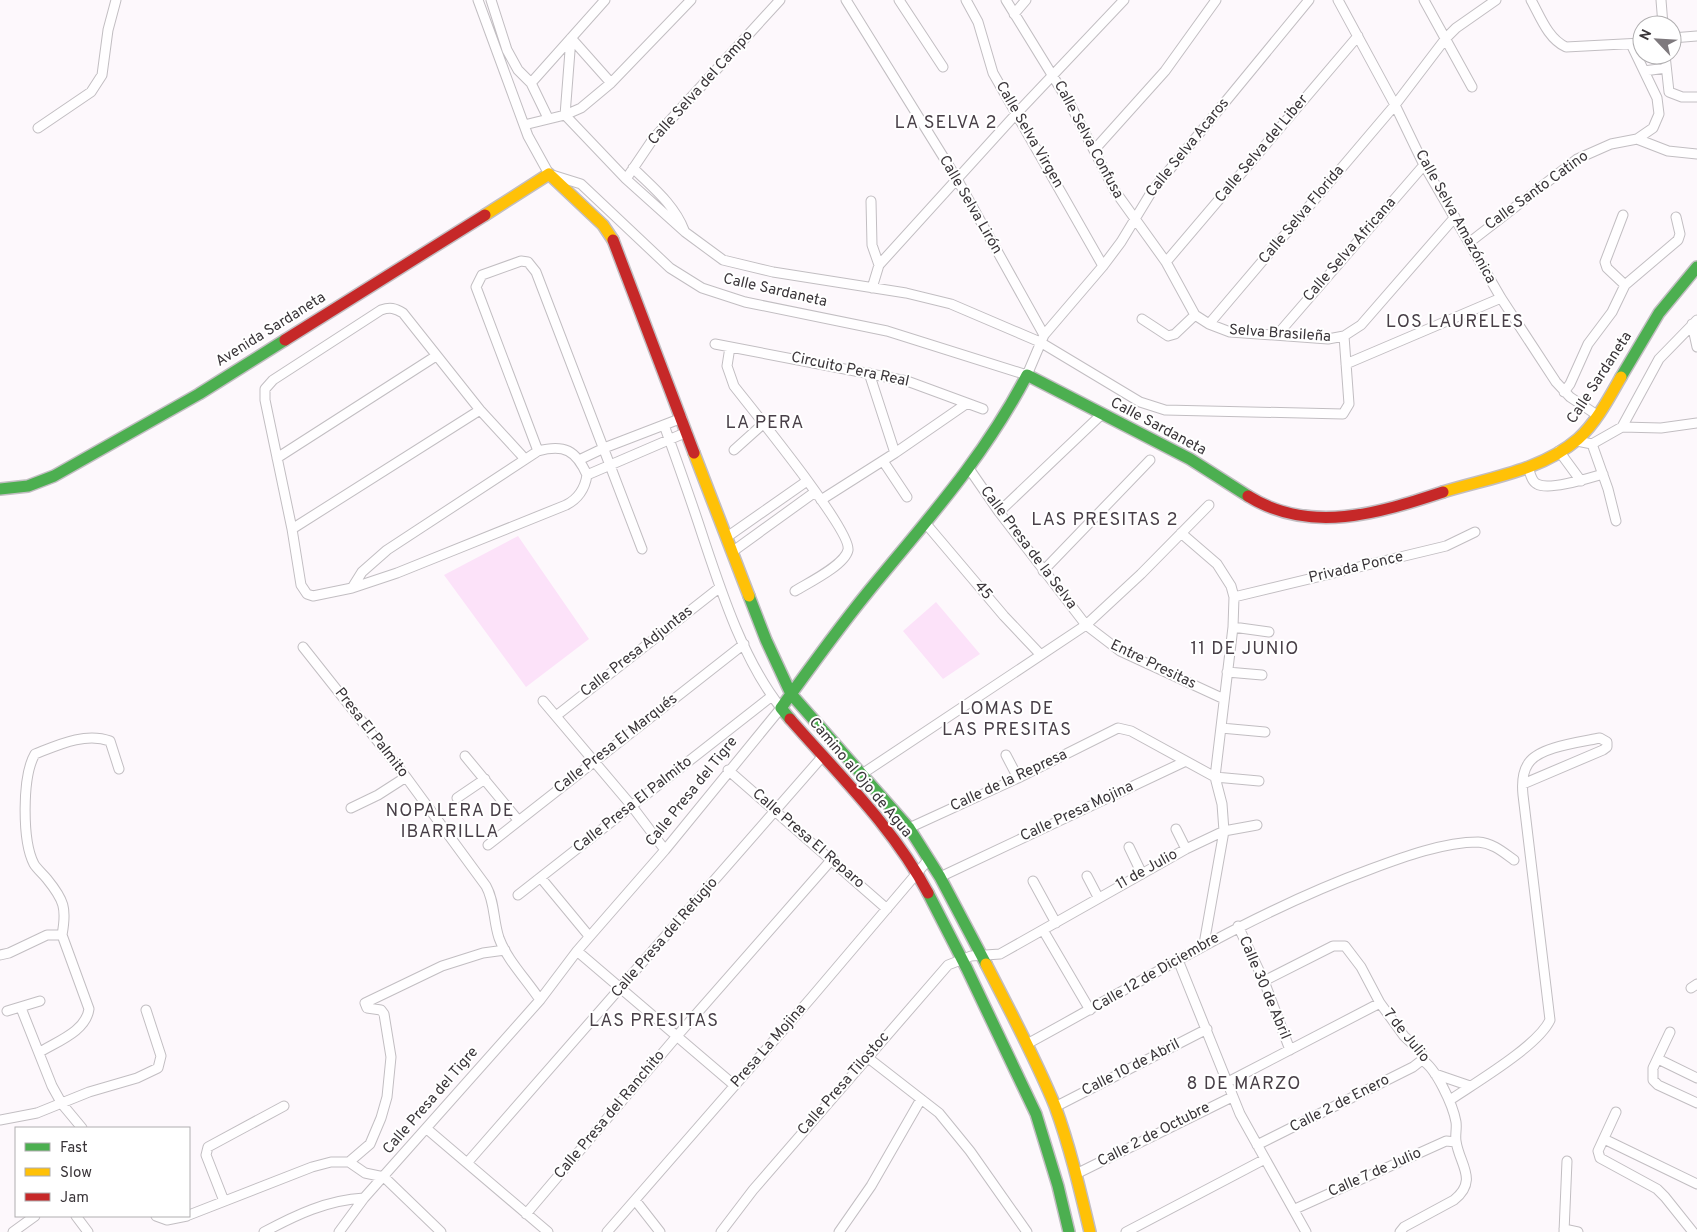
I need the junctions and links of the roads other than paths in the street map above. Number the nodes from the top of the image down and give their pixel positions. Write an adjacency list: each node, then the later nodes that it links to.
1 (116, 0): 43 (street)
2 (478, 0): 20 (street)
3 (492, 0): 20 (street); 34 (street)
4 (605, 0): 26 (street)
5 (691, 0): 35 (street)
6 (780, 0): 48 (street, Calle Selva del Campo)
7 (846, 0): 51 (street, Calle Selva Lirón)
8 (899, 0): 30 (street)
9 (966, 0): 39 (street, Calle Selva Virgen)
10 (1006, 0): 21 (street, Calle Selva Confusa)
11 (1026, 0): 21 (street)
12 (1124, 0): 33 (street)
13 (1216, 0): 45 (street)
14 (1309, 0): 56 (street, Calle Selva Acaros)
15 (1338, 0): 23 (street, Calle Selva Amazónica)
16 (1424, 0): 27 (street)
17 (1496, 0): 27 (street, Calle Selva Florida)
18 (1531, 0): 28 (street)
19 (1661, 0): 22 (street)
20 (482, 10): 42 (street)
21 (1014, 14): 33 (street, Calle Selva Confusa)
22 (1662, 15)
23 (1358, 36): 38 (street, Calle Selva Amazónica); 59 (street, Calle Selva del Liber)
24 (1697, 36): 25 (street)
25 (1682, 37)
26 (571, 38): 34 (street); 35 (street); 40 (street)
27 (1446, 38): 36 (street); 38 (street, Calle Selva Florida)
28 (1631, 44): 32 (street)
29 (1666, 65): 31 (street)
30 (943, 67)
31 (1666, 68): 32 (street); 37 (street)
32 (1644, 71): 44 (street)
33 (1054, 75): 39 (street); 45 (street, Calle Selva Confusa)
34 (531, 83): 41 (street)
35 (611, 83): 40 (street)
36 (1472, 86)
37 (1697, 96)
38 (1395, 105): 47 (street, Calle Selva Amazónica); 69 (street, Calle Selva Florida)
39 (1017, 113): 51 (street); 61 (street, Calle Selva Virgen)
40 (565, 115): 41 (street); 50 (street)
41 (548, 118): 42 (street)
42 (524, 125): 49 (street)
43 (38, 128)
44 (1636, 139): 46 (street); 58 (street, Calle Santo Catino)
45 (1095, 148): 56 (street, Calle Selva Confusa)
46 (1697, 154)
47 (1424, 165): 54 (street, Calle Selva Amazónica); 70 (street, Calle Selva Africana)
48 (633, 168): 50 (street, Calle Selva del Campo); 57 (street)
49 (549, 174): 78 (street, Calle Sardaneta); 86 (street, Camino al Ojo de Agua); 112 (street, Avenida Sardaneta)
50 (626, 178): 57 (street)
51 (957, 178): 60 (street); 72 (street, Calle Selva Lirón)
52 (871, 201): 60 (street)
53 (1623, 215): 63 (street)
54 (1455, 217): 58 (street, Calle Selva Amazónica); 71 (street)
55 (1676, 217): 63 (street)
56 (1135, 219): 59 (street, Calle Selva Confusa); 61 (street, Calle Selva Acaros)
57 (685, 232): 64 (street)
58 (1470, 242): 65 (street, Calle Selva Amazónica)
59 (1166, 262): 66 (street, Calle Selva Confusa)
60 (879, 266): 64 (street)
61 (1103, 266): 72 (street, Calle Selva Acaros)
62 (1697, 268): 85 (street, Calle Sardaneta)
63 (1625, 285): 80 (street)
64 (872, 288): 72 (street)
65 (1501, 298): 77 (street); 80 (street, Calle Selva Amazónica)
66 (1195, 315): 67 (street); 69 (street, Calle Selva Confusa)
67 (1142, 319)
68 (1694, 322): 75 (street); 90 (street)
69 (1208, 324): 70 (street, Selva Brasileña)
70 (1277, 335): 71 (street, Selva Brasileña)
71 (1344, 336): 77 (street, Selva Brasileña)
72 (1040, 342): 77 (street, Selva Brasileña); 78 (street, Calle Presa del Tigre)
73 (715, 344): 74 (street, Circuito Pera Real)
74 (730, 347): 79 (street, Circuito Pera Real); 87 (street)
75 (1697, 347)
76 (436, 356): 83 (street); 100 (street); 100 (street)
77 (1346, 364)
78 (1030, 370): 84 (street, Calle Sardaneta); 107 (street, Calle Presa del Tigre)
79 (870, 373): 81 (street, Circuito Pera Real); 99 (street)
80 (1567, 394): 85 (street, Calle Selva Amazónica)
81 (966, 404): 82 (street, Circuito Pera Real); 99 (street)
82 (983, 409)
83 (480, 410): 101 (street); 120 (street)
84 (1102, 414): 106 (street, Calle Sardaneta); 117 (street)
85 (1597, 415): 93 (street, Calle Sardaneta)
86 (682, 418): 89 (street); 91 (street, Camino al Ojo de Agua)
87 (764, 423): 96 (street); 111 (street)
88 (1697, 423): 90 (street)
89 (664, 425): 92 (street, Camino al Ojo de Agua); 95 (street)
90 (1622, 427): 94 (street)
91 (687, 432): 92 (street); 123 (street, Camino al Ojo de Agua)
92 (669, 438): 105 (street); 128 (street, Camino al Ojo de Agua)
93 (1577, 441): 94 (street); 98 (street, Calle Sardaneta)
94 (1592, 444): 109 (street)
95 (604, 448): 97 (street); 102 (street); 105 (street)
96 (734, 450)
97 (538, 451): 101 (street); 102 (street)
98 (1559, 452): 106 (street, Calle Sardaneta); 110 (street)
99 (895, 453): 104 (street)
100 (277, 458): 120 (street)
101 (525, 460): 127 (street)
102 (579, 460): 108 (street)
103 (1150, 460): 126 (street)
104 (883, 461): 114 (street); 115 (street)
105 (610, 464): 108 (street); 124 (street)
106 (1528, 466): 110 (street)
107 (970, 470): 117 (street, Calle Presa de la Selva); 119 (street, Calle Presa del Tigre)
108 (587, 474): 127 (street)
109 (1603, 474): 110 (street); 118 (street)
110 (1580, 480)
111 (807, 481): 113 (street); 123 (street)
112 (0, 489)
113 (815, 492): 115 (street); 125 (street)
114 (907, 497)
115 (821, 500): 129 (street)
116 (1209, 505): 121 (street)
117 (999, 512): 126 (street, Calle Presa de la Selva)
118 (1616, 520)
119 (927, 525): 136 (street, 45); 139 (street, Calle Presa del Tigre)
120 (292, 529): 127 (street)
121 (1181, 532): 130 (street); 131 (street)
122 (1475, 532): 130 (street, Privada Ponce)
123 (727, 537): 125 (street, Camino al Ojo de Agua)
124 (642, 549)
125 (732, 552): 139 (street, Camino al Ojo de Agua)
126 (1043, 571): 131 (street, Calle Presa de la Selva)
127 (352, 588)
128 (719, 588): 134 (street, Camino al Ojo de Agua); 144 (street, Calle Presa Adjuntas)
129 (795, 591)
130 (1234, 597): 132 (street)
131 (1086, 624): 136 (street); 141 (street, Entre Presitas)
132 (1233, 627): 133 (street); 137 (street)
133 (1269, 632)
134 (744, 644): 140 (street, Camino al Ojo de Agua); 150 (street, Calle Presa El Marqués)
135 (304, 648): 156 (street, Presa El Palmito)
136 (1040, 654): 154 (street)
137 (1228, 672): 138 (street); 141 (street)
138 (1262, 675)
139 (791, 694): 143 (street, Calle Presa del Tigre); 154 (street, Camino al Ojo de Agua)
140 (772, 696): 143 (street, Camino al Ojo de Agua); 162 (street, Calle Presa El Palmito)
141 (1224, 699): 145 (street)
142 (543, 701): 144 (street)
143 (781, 708): 149 (street, Camino al Ojo de Agua); 153 (street, Calle Presa del Tigre)
144 (556, 716): 150 (street)
145 (1221, 728): 146 (street); 155 (street)
146 (1265, 732)
147 (1006, 755): 157 (street)
148 (465, 756): 158 (street)
149 (822, 757): 164 (street, Calle Presa del Refugio); 177 (street, Camino al Ojo de Agua)
150 (594, 761): 162 (street); 165 (street, Calle Presa El Marqués)
151 (1184, 762): 155 (street); 157 (street, Calle de la Represa); 180 (street, Calle Presa Mojina)
152 (119, 769): 189 (street)
153 (728, 770): 164 (street, Calle Presa El Reparo); 173 (street, Calle Presa del Tigre)
154 (862, 774): 167 (street, Camino al Ojo de Agua)
155 (1215, 776): 159 (street); 169 (street)
156 (406, 777): 163 (street); 192 (street, Presa El Palmito)
157 (1018, 778): 167 (street, Calle de la Represa)
158 (485, 779): 161 (street); 165 (street)
159 (1259, 782)
160 (1523, 784): 160 (street); 220 (street)
161 (457, 798)
162 (631, 805): 173 (street); 181 (street, Calle Presa El Palmito)
163 (351, 808)
164 (775, 811): 174 (street, Calle Presa El Reparo); 199 (street, Calle Presa del Refugio)
165 (518, 820): 170 (street, Calle Presa El Marqués)
166 (1257, 825): 169 (street, 11 de Julio)
167 (908, 828): 175 (street, Camino al Ojo de Agua)
168 (1176, 829): 172 (street)
169 (1224, 831): 172 (street, 11 de Julio); 191 (street)
170 (488, 845)
171 (1129, 847): 178 (street)
172 (1186, 849): 178 (street, 11 de Julio)
173 (665, 850): 190 (street, Calle Presa del Tigre)
174 (832, 858): 185 (street, Calle Presa El Reparo); 209 (street, Calle Presa del Ranchito)
175 (929, 859): 177 (street, Presa La Mojina); 180 (street, Camino al Ojo de Agua)
176 (1514, 860): 187 (street, Calle 12 de Diciembre)
177 (917, 872): 185 (street, Presa La Mojina); 196 (street, Camino al Ojo de Agua)
178 (1142, 874): 184 (street, 11 de Julio)
179 (1087, 876): 184 (street)
180 (940, 877): 195 (street, Camino al Ojo de Agua)
181 (541, 878): 183 (street, Calle Presa El Palmito); 190 (street)
182 (1033, 881): 186 (street)
183 (518, 895)
184 (1098, 897): 186 (street, 11 de Julio)
185 (887, 909): 219 (street, Presa La Mojina)
186 (1056, 923): 188 (street, 11 de Julio)
187 (1238, 926): 191 (street, Calle 12 de Diciembre); 198 (street, Calle 30 de Abril)
188 (1043, 930): 195 (street, 11 de Julio); 205 (street)
189 (62, 935): 194 (street); 212 (street)
190 (589, 936): 193 (street, Calle Presa del Tigre)
191 (1204, 944): 197 (street, Calle 12 de Diciembre)
192 (505, 950): 200 (street, Presa El Palmito); 237 (street)
193 (577, 951): 199 (street); 200 (street, Calle Presa del Tigre)
194 (0, 954)
195 (981, 955): 196 (street, Calle Presa Tilostoc); 210 (street, Camino al Ojo de Agua)
196 (962, 959): 213 (street, Calle Presa Tilostoc); 265 (street, Camino al Ojo de Agua)
197 (1178, 960): 205 (street, Calle 12 de Diciembre); 207 (street)
198 (1264, 981): 202 (street, 7 de Julio); 211 (street, Calle 30 de Abril)
199 (621, 988): 209 (street); 238 (street, Calle Presa del Refugio)
200 (540, 1000): 231 (street, Calle Presa del Tigre)
201 (40, 1001): 203 (street)
202 (1380, 1003): 211 (street); 215 (street, 7 de Julio)
203 (21, 1008): 206 (street); 212 (street)
204 (146, 1010): 225 (street)
205 (1090, 1010): 210 (street, Calle 12 de Diciembre)
206 (7, 1011)
207 (1207, 1029): 218 (street); 227 (street, Calle 10 de Abril)
208 (1670, 1032): 214 (street)
209 (676, 1036): 219 (street); 247 (street, Calle Presa del Ranchito)
210 (1027, 1044): 227 (street, Camino al Ojo de Agua)
211 (1290, 1050): 218 (street)
212 (40, 1052): 225 (street)
213 (866, 1057): 222 (street); 262 (street, Calle Presa Tilostoc)
214 (1658, 1059): 217 (street); 224 (street)
215 (1422, 1060): 216 (street, 7 de Julio); 234 (street, Calle 2 de Enero)
216 (1435, 1074): 220 (street); 223 (street, 7 de Julio)
217 (1697, 1078)
218 (1226, 1083): 221 (street)
219 (734, 1085): 243 (street, Presa La Mojina)
220 (1470, 1086): 223 (street)
221 (1232, 1097): 234 (street); 239 (street, Calle 2 de Octubre)
222 (921, 1099): 263 (street); 264 (street)
223 (1450, 1100): 233 (street, 7 de Julio)
224 (1697, 1103)
225 (62, 1104): 229 (street); 230 (street)
226 (284, 1106): 244 (street)
227 (1055, 1107): 239 (street, Camino al Ojo de Agua)
228 (1616, 1112): 232 (street)
229 (0, 1120)
230 (81, 1127)
231 (427, 1129): 238 (street); 240 (street, Calle Presa del Tigre)
232 (1604, 1139): 241 (street); 270 (street)
233 (1456, 1142): 245 (street, Calle 7 de Julio); 268 (street, 7 de Julio)
234 (1257, 1145): 235 (street)
235 (1265, 1159): 245 (street); 267 (street)
236 (1567, 1161): 253 (street)
237 (349, 1162): 240 (street); 244 (street)
238 (467, 1164): 247 (street)
239 (1076, 1174): 266 (street, Camino al Ojo de Agua)
240 (384, 1177): 242 (street, Calle Presa del Tigre); 258 (street)
241 (1697, 1184)
242 (364, 1198): 256 (street); 257 (street, Calle Presa del Tigre)
243 (635, 1200): 260 (street, Presa La Mojina); 261 (street)
244 (224, 1201): 246 (street)
245 (1295, 1209): 252 (street)
246 (190, 1214)
247 (526, 1214): 259 (street)
248 (34, 1217): 254 (street)
249 (77, 1217): 255 (street)
250 (159, 1217): 251 (street)
251 (180, 1217)
252 (1302, 1231)
253 (1564, 1231): 269 (street)
254 (13, 1232)
255 (88, 1232)
256 (264, 1232)
257 (339, 1232)
258 (440, 1232)
259 (548, 1232)
260 (607, 1232)
261 (660, 1232)
262 (721, 1232)
263 (839, 1232)
264 (1027, 1232)
265 (1069, 1232)
266 (1090, 1232)
267 (1126, 1232)
268 (1400, 1232)
269 (1578, 1232)
270 (1693, 1232)

